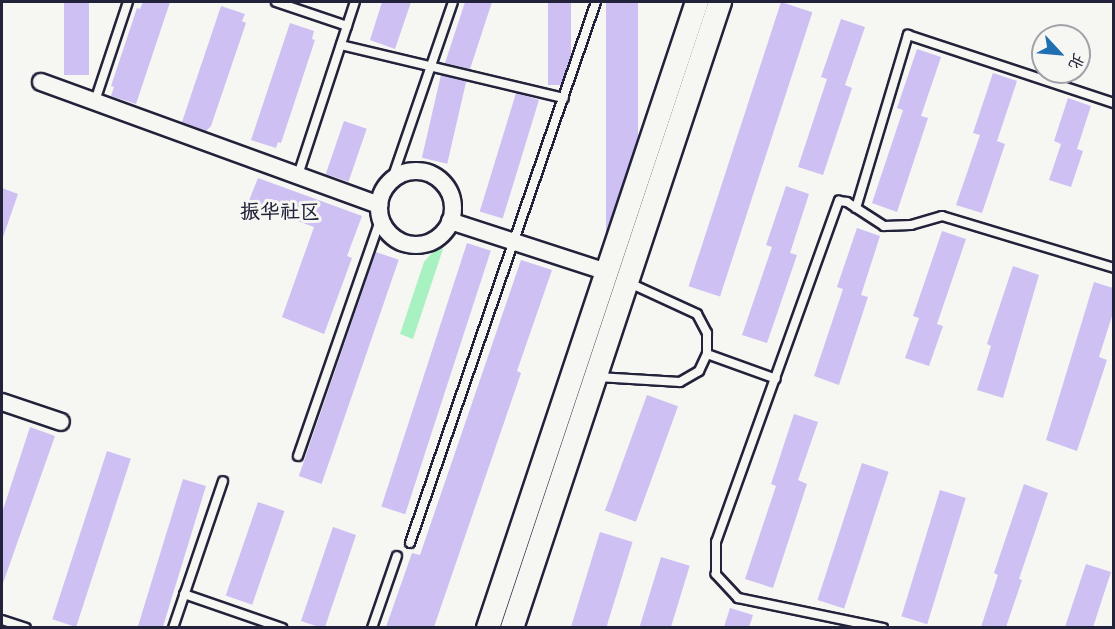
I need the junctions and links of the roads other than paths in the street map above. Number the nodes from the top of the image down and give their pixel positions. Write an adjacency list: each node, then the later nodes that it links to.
1 (128, 2): 13 (lane)
2 (276, 2): 8 (lane)
3 (356, 2): 8 (lane)
4 (453, 2): 10 (lane)
5 (596, 2): 12 (lane)
6 (697, 2): 22 (main road)
7 (720, 2): 22 (main road)
8 (347, 26): 9 (lane)
9 (341, 45): 10 (lane); 15 (lane)
10 (430, 66): 12 (lane); 16 (lane)
11 (41, 82): 13 (street)
12 (564, 98): 20 (lane)
13 (94, 101): 15 (street)
14 (1113, 103): 17 (lane)
15 (298, 175): 18 (street)
16 (392, 179): 18 (street); 19 (street)
17 (855, 208): 21 (lane); 25 (lane)
18 (380, 212): 19 (street); 28 (lane)
19 (450, 221): 20 (street)
20 (516, 243): 22 (street); 30 (lane)
21 (1113, 268)
22 (617, 277): 23 (lane); 24 (main road); 38 (main road)
23 (707, 354): 24 (lane); 25 (lane)
24 (595, 377): 39 (main road)
25 (776, 379): 40 (lane)
26 (2, 402): 27 (street)
27 (62, 422)
28 (298, 456)
29 (223, 481): 32 (lane)
30 (410, 543)
31 (397, 555): 37 (lane)
32 (184, 594): 35 (lane); 36 (lane)
33 (2, 620): 34 (lane)
34 (26, 627)
35 (172, 627)
36 (282, 627)
37 (372, 627)
38 (488, 627)
39 (512, 627)
40 (883, 627)

